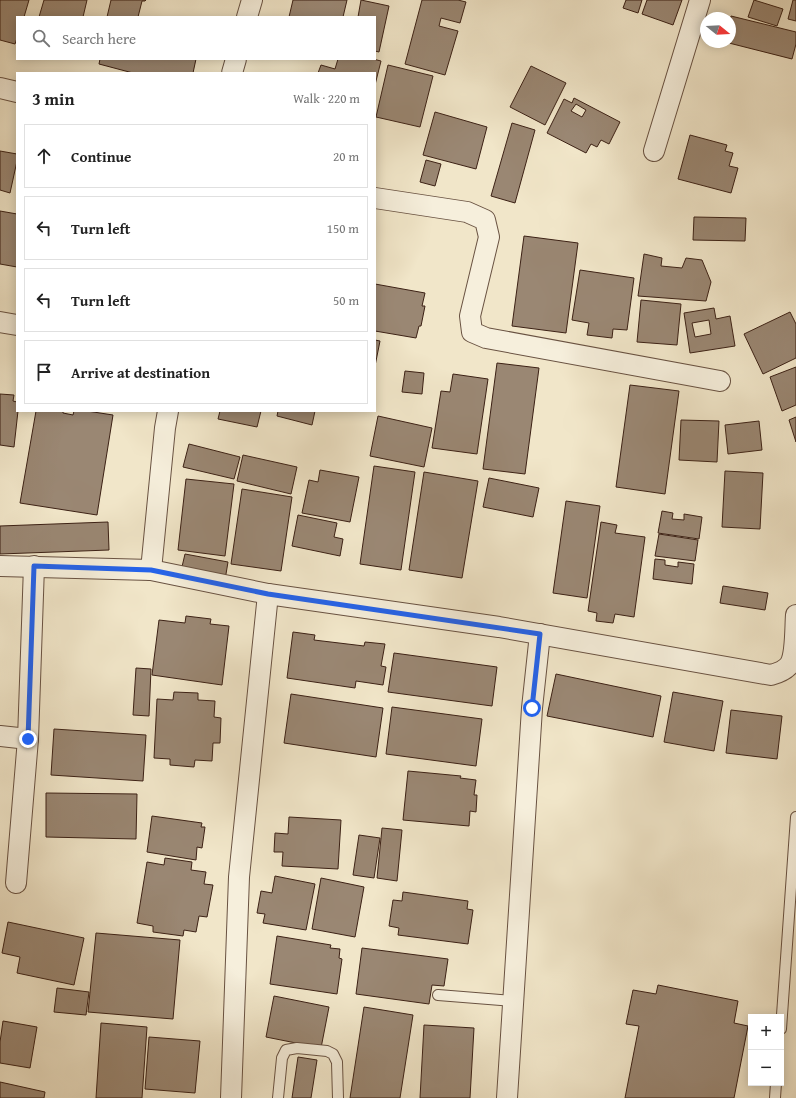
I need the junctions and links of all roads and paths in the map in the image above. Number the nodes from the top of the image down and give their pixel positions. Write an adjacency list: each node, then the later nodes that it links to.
1 (252, 0): 3 (street)
2 (700, 0): 8 (street)
3 (247, 16)
4 (236, 60): 5 (street)
5 (232, 72)
6 (0, 88): 7 (street)
7 (16, 92)
8 (654, 151)
9 (376, 198): 12 (street)
10 (0, 322): 11 (street)
11 (16, 325)
12 (720, 381)
13 (168, 412): 16 (street)
14 (0, 566): 15 (street)
15 (34, 566): 16 (street); 21 (street)
16 (151, 570): 17 (street)
17 (268, 594): 19 (street); 29 (street)
18 (796, 615): 19 (street)
19 (540, 634): 26 (street)
20 (0, 736): 21 (street)
21 (28, 739): 23 (street)
22 (796, 817): 24 (lane)
23 (16, 882)
24 (792, 938): 27 (lane)
25 (438, 995): 26 (lane)
26 (513, 1001): 32 (street)
27 (783, 1014)
28 (776, 1086): 33 (lane)
29 (232, 1098)
30 (278, 1098): 31 (lane)
31 (338, 1098)
32 (507, 1098)
33 (775, 1098)

